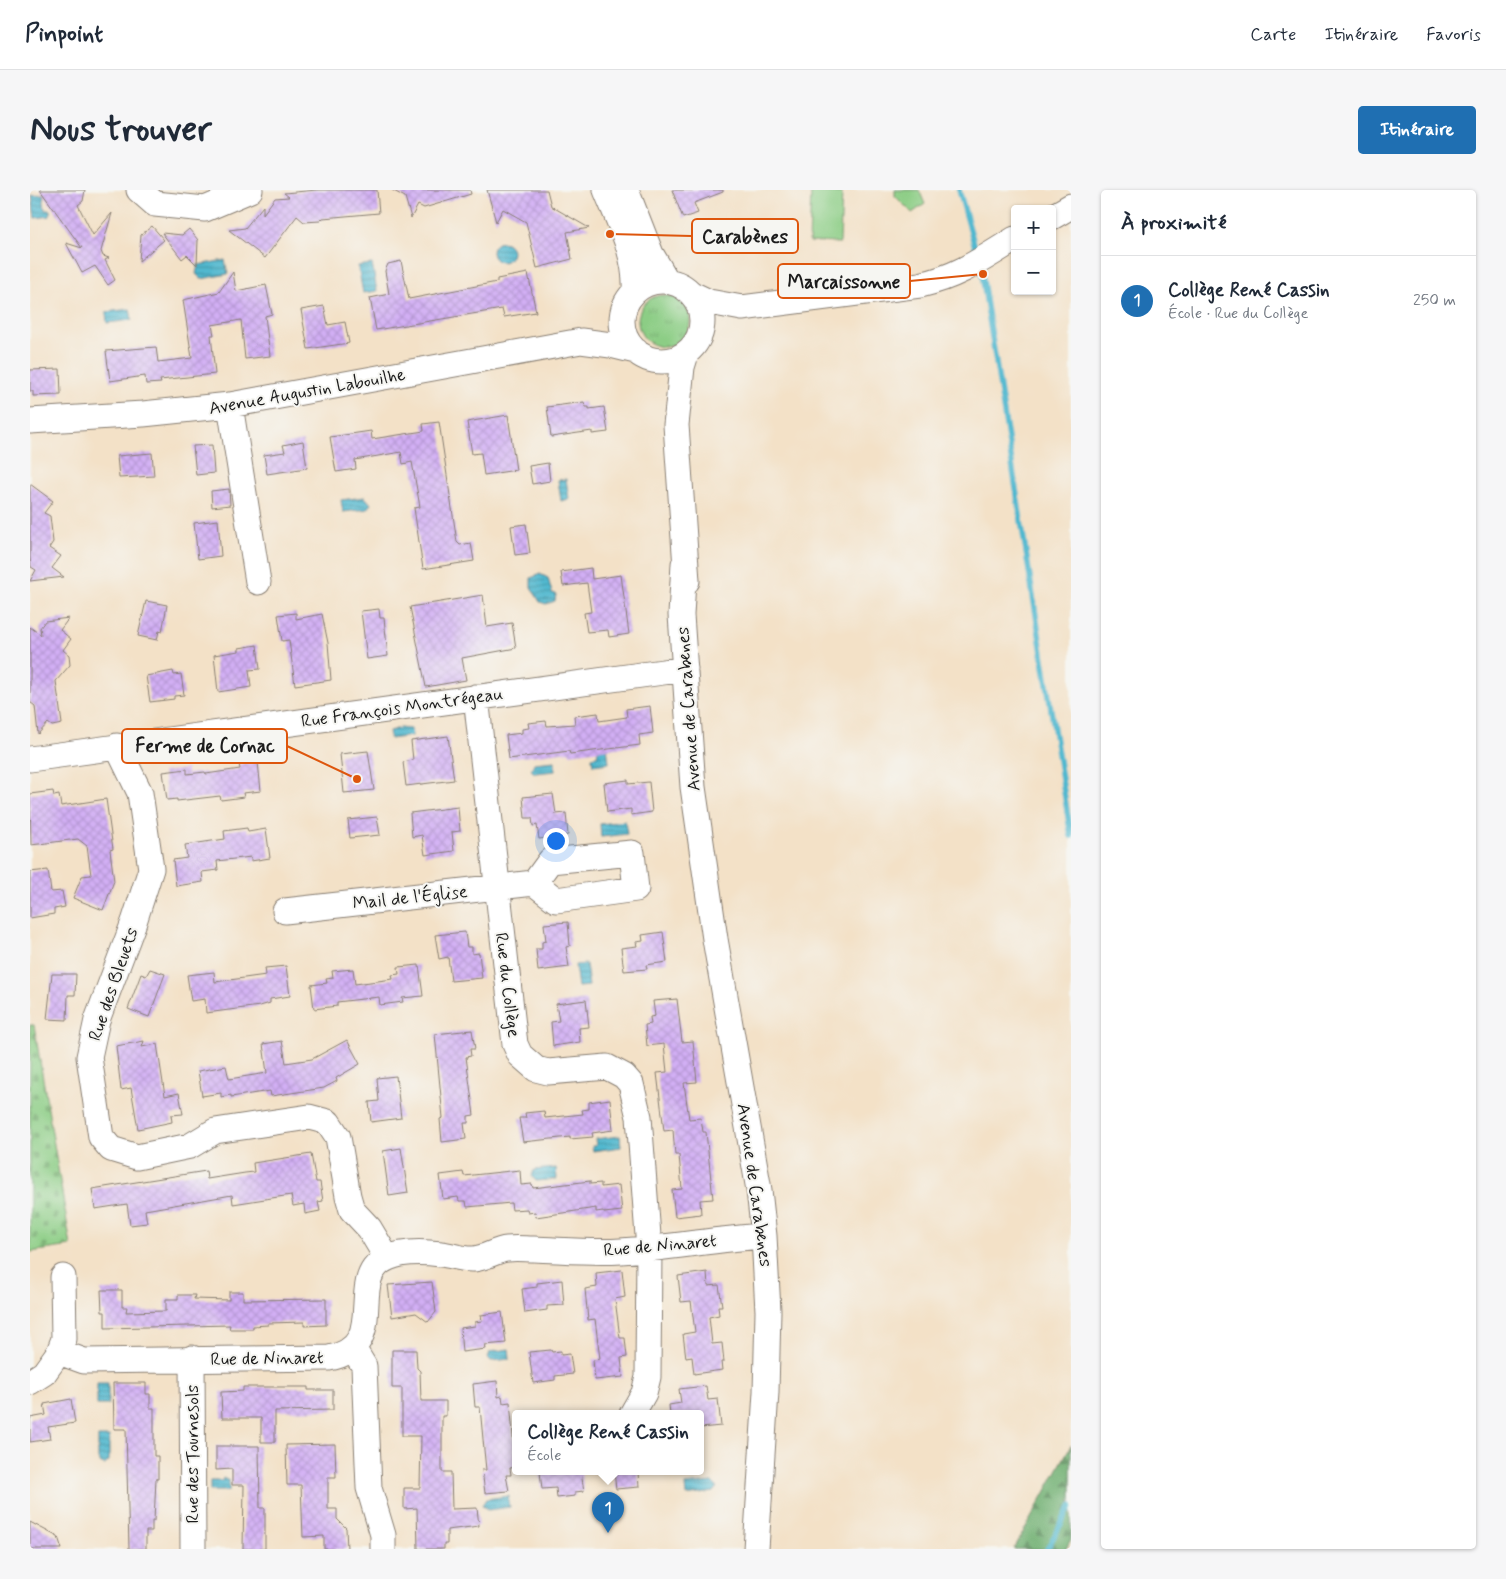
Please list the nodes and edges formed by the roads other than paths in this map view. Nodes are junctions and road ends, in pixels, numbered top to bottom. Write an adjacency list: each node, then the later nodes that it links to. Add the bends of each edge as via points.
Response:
1 (139, 190): 2 (street, via 155,204 205,210)
2 (250, 190)
3 (606, 190): 10 (street, via 632,259 636,280)
4 (626, 190): 8 (street, via 651,254)
5 (1071, 206): 6 (street)
6 (1056, 215)
7 (1011, 242): 11 (street, via 946,279)
8 (667, 281): 9 (street); 10 (street, via 650,283)
9 (692, 294): 11 (street, via 709,302); 13 (street, via 700,307 702,322)
10 (629, 301): 12 (street, Avenue Augustin Labouilhe); 14 (street, via 622,325 626,339)
11 (742, 308): 13 (street)
12 (582, 342): 14 (street, Avenue Augustin Labouilhe, via 611,345); 15 (street, Avenue Augustin Labouilhe)
13 (693, 345): 14 (street, via 666,361); 17 (street, Avenue de Carabenes, via 682,366)
14 (640, 354): 17 (street, Avenue de Carabenes, via 657,371)
15 (230, 405): 16 (street, Avenue Augustin Labouilhe); 19 (street)
16 (30, 421)
17 (676, 425): 18 (street, Avenue de Carabenes)
18 (684, 564): 20 (street, Avenue de Carabenes, via 681,615); 24 (street, Avenue de Carabenes, via 692,613 704,786)
19 (258, 582)
20 (686, 669): 21 (street, Rue François Montrégeau); 24 (street, Avenue de Carabenes, via 693,787)
21 (476, 697): 22 (street, Rue François Montrégeau); 26 (street, Rue du Collège)
22 (116, 746): 23 (street, Rue François Montrégeau); 30 (street, Rue des Bleuets, via 140,793 151,869 97,1020 89,1057 101,1137 111,1149 137,1157 190,1146 215,1131 309,1117 328,1122 338,1137 352,1210)
23 (30, 759)
24 (704, 853): 28 (street, Avenue de Carabenes)
25 (534, 883): 26 (street, Mail de l'Église)
26 (496, 888): 27 (street, Mail de l'Église); 29 (street, Rue du Collège, via 515,1044 520,1055 536,1069 548,1072 607,1067 631,1084 639,1117)
27 (285, 911)
28 (764, 1236): 29 (street, Rue de Ninaret); 39 (street, Avenue de Carabenes, via 768,1310 766,1392)
29 (649, 1249): 30 (street, Rue de Ninaret, via 507,1249 476,1259 442,1254); 36 (street, Rue du Collège, via 648,1377)
30 (387, 1258): 32 (street, via 376,1266 367,1287 365,1327)
31 (63, 1278): 33 (street, via 64,1340)
32 (353, 1348): 34 (street, Rue de Ninaret, via 329,1358); 38 (street, via 364,1366 369,1488 383,1535)
33 (59, 1352): 34 (street, Rue de Ninaret, via 84,1361); 35 (street, via 44,1373)
34 (192, 1358): 37 (street, Rue des Tournesols)
35 (30, 1382)
36 (634, 1410)
37 (193, 1549)
38 (382, 1549)
39 (756, 1549)

